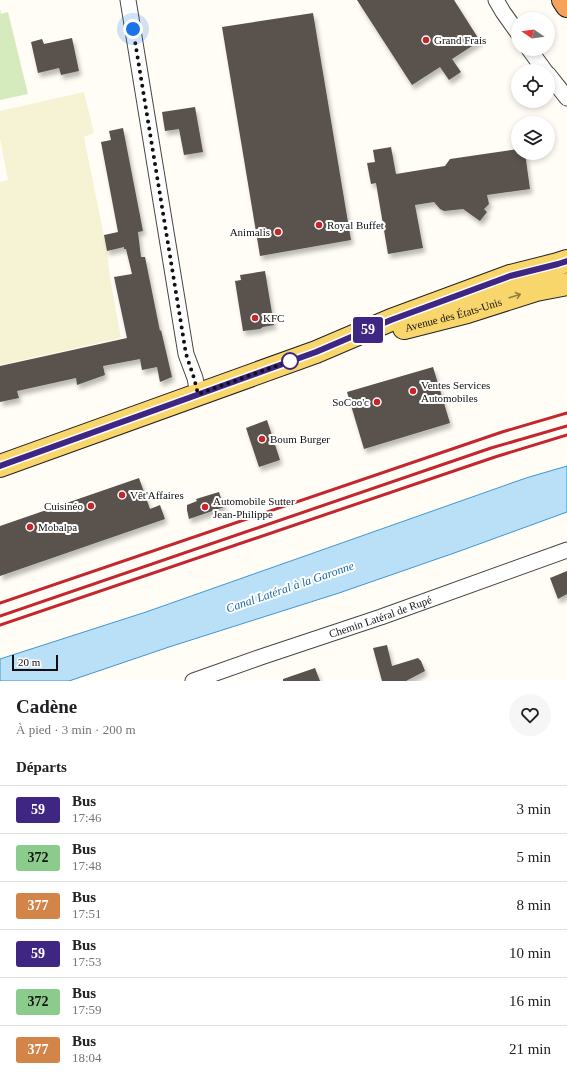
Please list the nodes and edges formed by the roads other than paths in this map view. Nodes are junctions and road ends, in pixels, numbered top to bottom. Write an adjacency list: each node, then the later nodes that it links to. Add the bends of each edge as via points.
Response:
1 (128, 0): 11 (street, via 186,354)
2 (496, 0): 5 (street)
3 (563, 0): 4 (highway)
4 (567, 6)
5 (511, 23)
6 (555, 83): 7 (street)
7 (567, 98)
8 (567, 261): 10 (main road, Avenue des États-Unis, via 510,276 391,320)
9 (567, 284): 10 (main road, Avenue des États-Unis, one-way to 9, via 467,312 536,290)
10 (316, 352): 11 (main road, Avenue des États-Unis)
11 (198, 394): 12 (main road, Avenue des États-Unis)
12 (0, 466)
13 (567, 550): 14 (street, Chemin Latéral de Rupé, via 382,617)
14 (193, 681)

